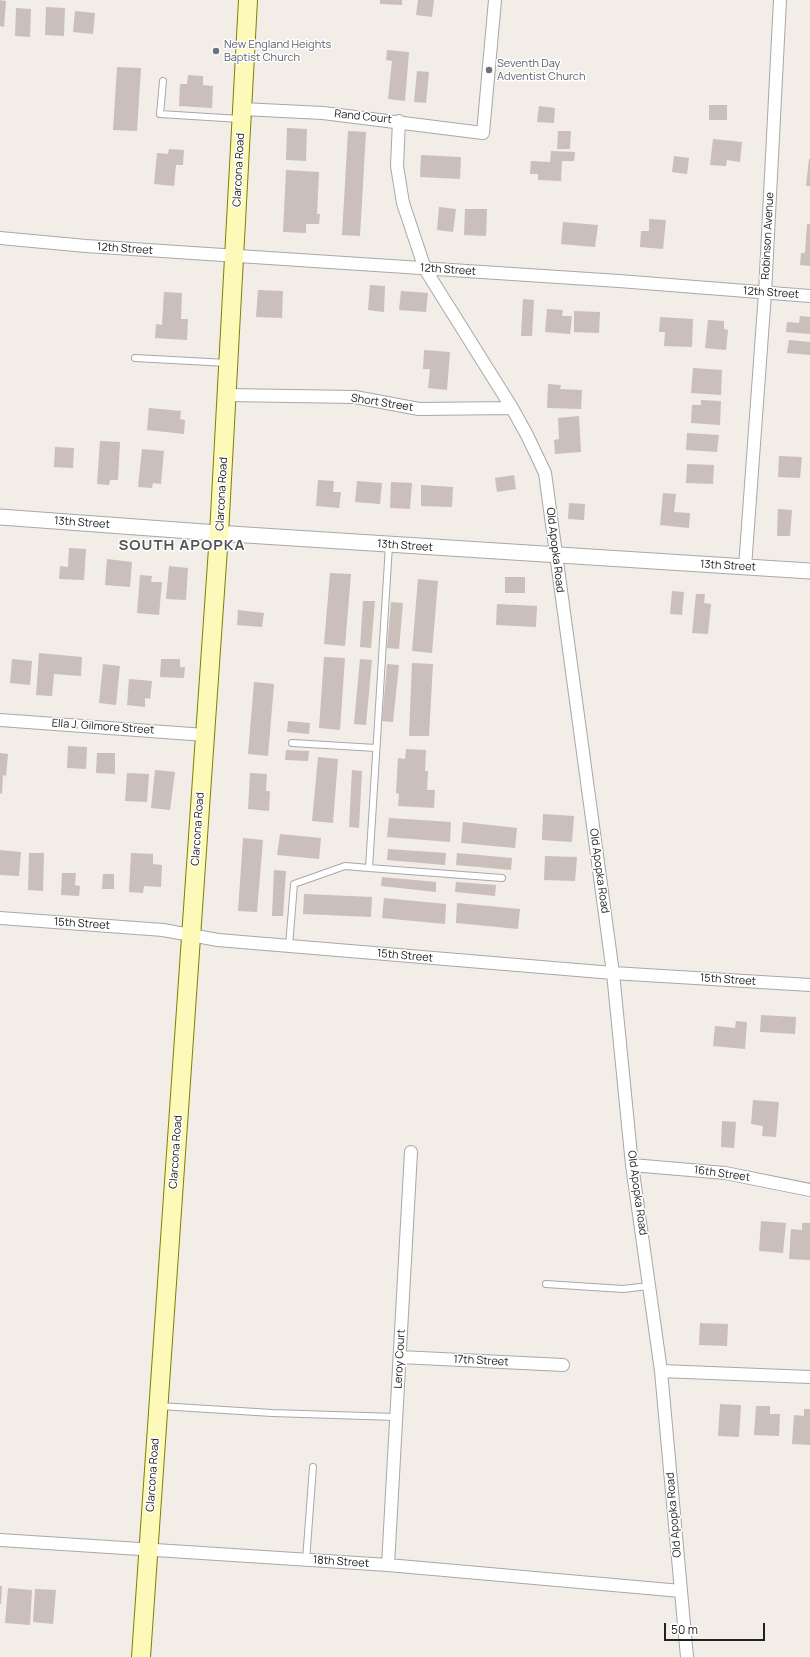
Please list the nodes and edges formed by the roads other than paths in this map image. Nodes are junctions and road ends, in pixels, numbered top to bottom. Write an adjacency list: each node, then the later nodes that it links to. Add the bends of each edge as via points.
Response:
1 (248, 0): 5 (main road, Clarcona Road)
2 (495, 0): 6 (street, Rand Court, via 483,133)
3 (780, 0): 10 (street, Robinson Avenue)
4 (163, 81): 5 (lane, via 160,114)
5 (242, 114): 6 (street, Rand Court, via 323,113); 8 (main road, Clarcona Road)
6 (399, 121): 9 (street, Old Apopka Road, via 397,166 403,203)
7 (0, 238): 8 (street, 12th Street)
8 (234, 256): 9 (street, 12th Street); 13 (main road, Clarcona Road)
9 (425, 269): 10 (street, 12th Street); 15 (street, Old Apopka Road)
10 (765, 292): 11 (street, 12th Street); 20 (street, Robinson Avenue)
11 (810, 296)
12 (135, 358): 13 (lane)
13 (229, 363): 14 (main road, Clarcona Road)
14 (227, 396): 15 (street, Short Street, via 355,397 419,409); 17 (main road, Clarcona Road)
15 (512, 408): 19 (street, Old Apopka Road, via 545,473)
16 (0, 517): 17 (street, 13th Street)
17 (219, 534): 18 (street, 13th Street); 23 (main road, Clarcona Road)
18 (389, 545): 19 (street, 13th Street); 25 (lane)
19 (556, 556): 20 (street, 13th Street); 31 (street, Old Apopka Road)
20 (745, 567): 21 (street, 13th Street)
21 (810, 571)
22 (0, 720): 23 (street, Ella J. Gilmore Street)
23 (205, 734): 29 (main road, Clarcona Road)
24 (292, 743): 25 (lane)
25 (376, 748): 26 (lane)
26 (369, 868): 27 (lane); 30 (lane, via 345,866 294,884)
27 (502, 878)
28 (0, 918): 29 (street, 15th Street, via 163,930)
29 (190, 935): 30 (street, 15th Street); 42 (main road, Clarcona Road)
30 (289, 946): 31 (street, 15th Street)
31 (612, 972): 32 (street, 15th Street); 34 (street, Old Apopka Road)
32 (810, 985)
33 (411, 1152): 38 (street, Leroy Court)
34 (632, 1166): 35 (street, 16th Street, via 725,1173); 37 (street, Old Apopka Road)
35 (810, 1190)
36 (546, 1284): 37 (lane, via 623,1289)
37 (649, 1286): 40 (street, Old Apopka Road)
38 (400, 1357): 39 (street, 17th Street); 43 (street, Leroy Court)
39 (563, 1366)
40 (661, 1371): 41 (street); 49 (street, Old Apopka Road)
41 (810, 1377)
42 (158, 1406): 43 (lane); 46 (main road, Clarcona Road)
43 (396, 1417): 48 (street, Leroy Court)
44 (313, 1467): 47 (lane)
45 (0, 1540): 46 (street, 18th Street)
46 (148, 1549): 47 (street, 18th Street); 50 (main road, Clarcona Road)
47 (306, 1560): 48 (street, 18th Street)
48 (388, 1565): 49 (street, 18th Street)
49 (681, 1591): 51 (street, Old Apopka Road)
50 (141, 1657)
51 (687, 1657)

